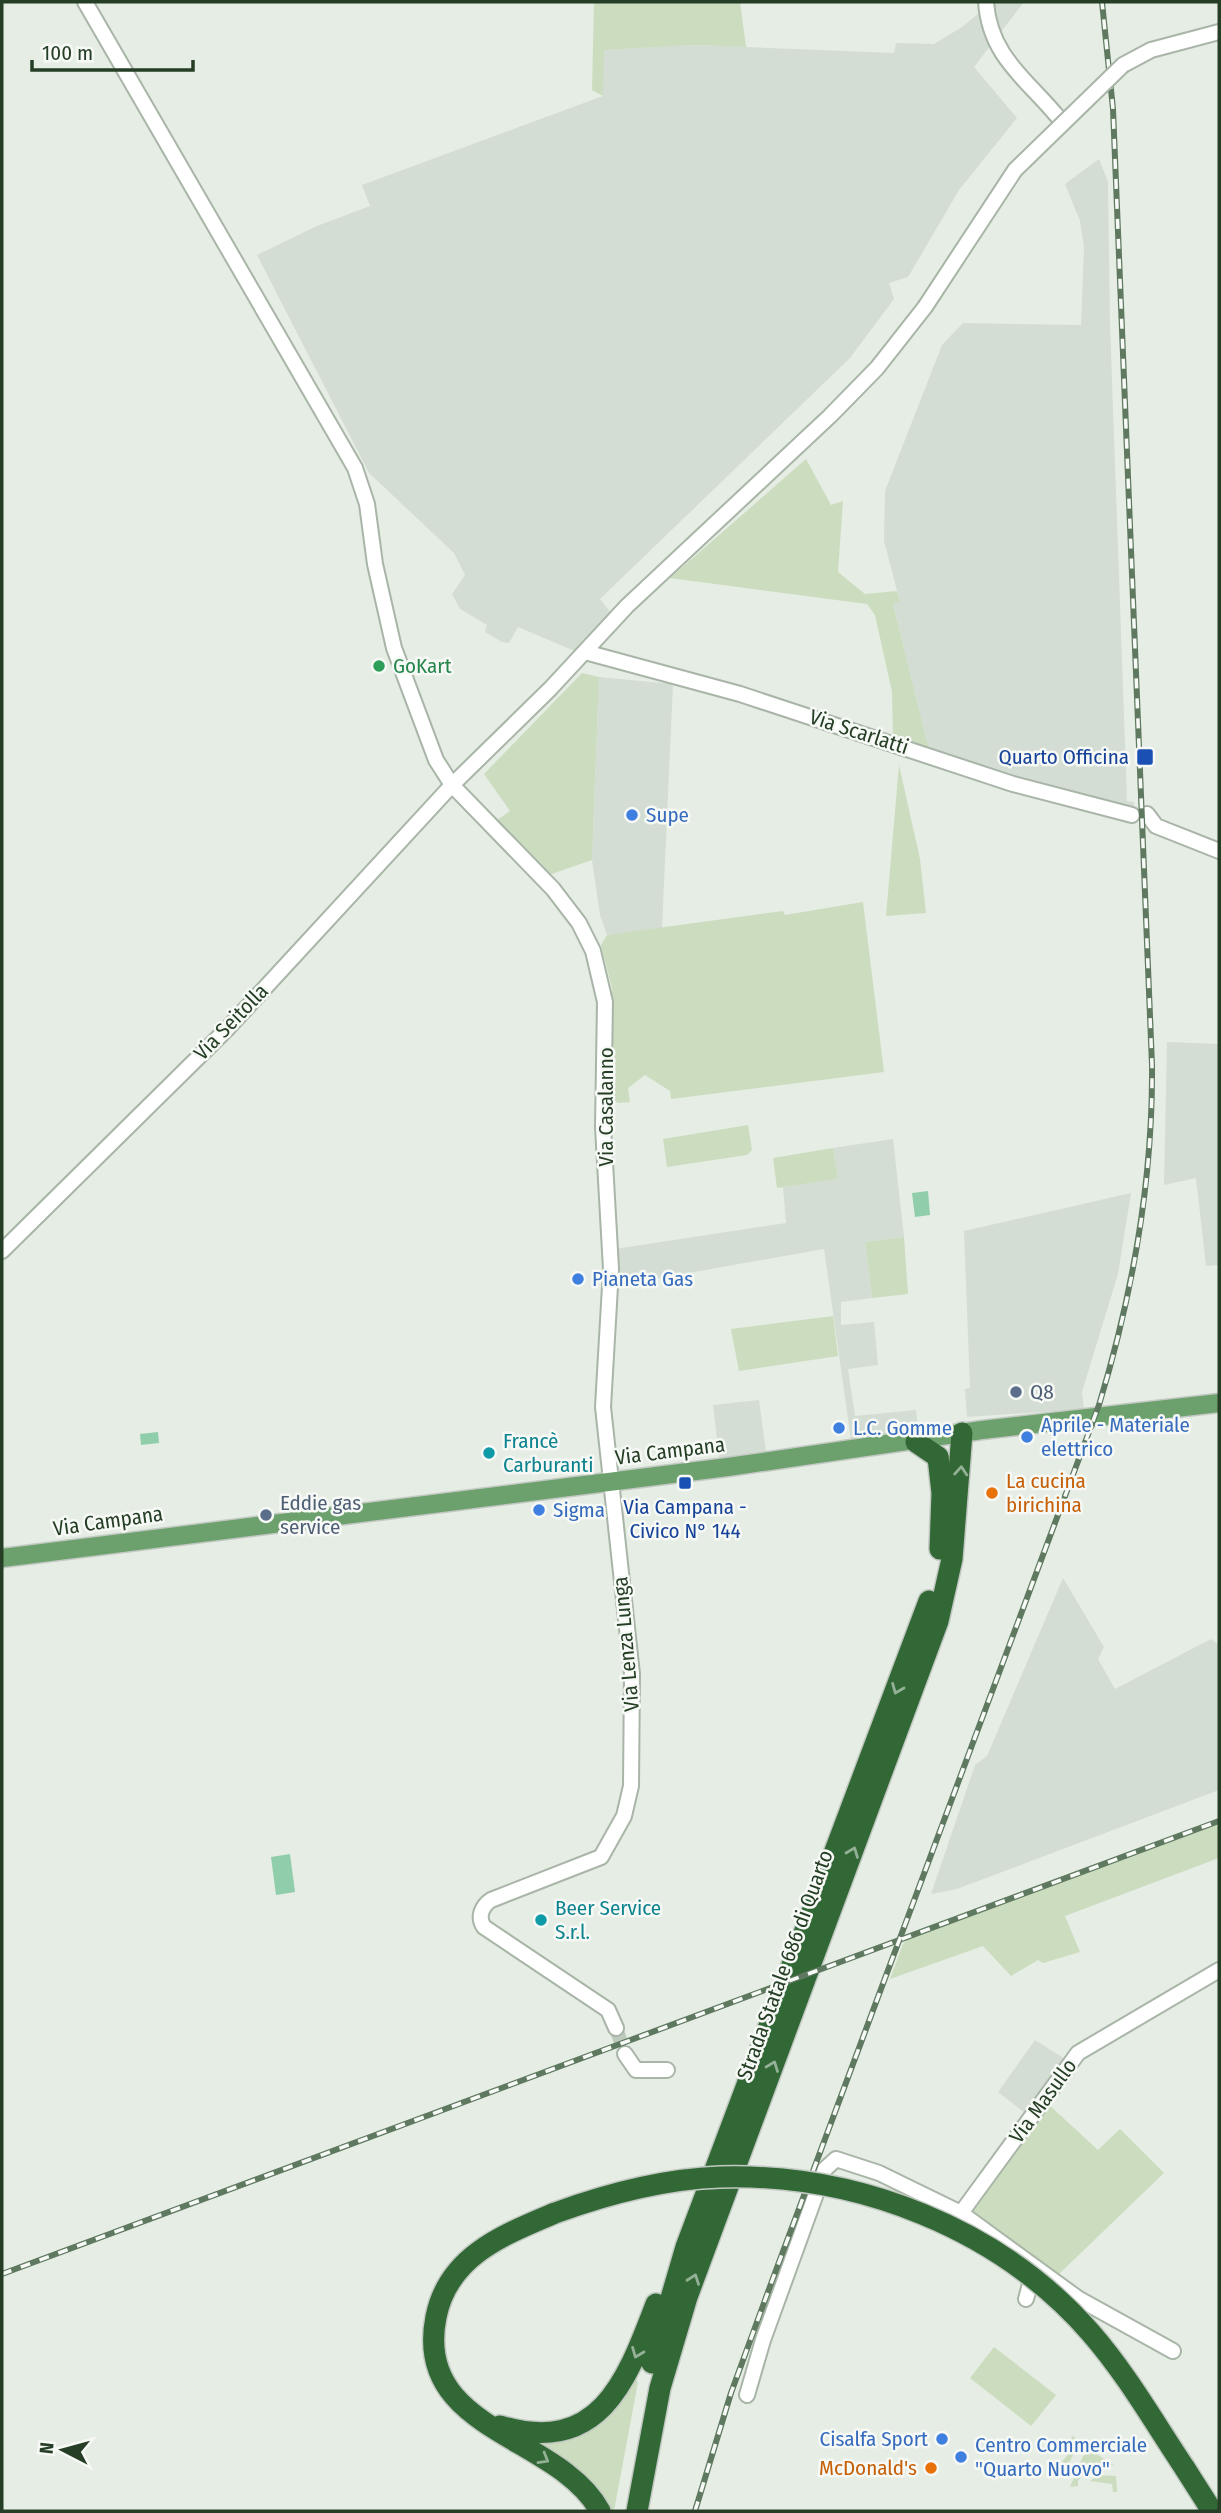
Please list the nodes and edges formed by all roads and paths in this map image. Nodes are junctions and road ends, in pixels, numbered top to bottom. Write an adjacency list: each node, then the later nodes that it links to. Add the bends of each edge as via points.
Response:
1 (85, 2): 6 (street, Via Casalanno, via 355,468 367,504 394,648 425,736)
2 (986, 2): 4 (street, via 991,34 999,48)
3 (1219, 32): 4 (street, Via Seitolla, bridge, via 1151,50 1123,65)
4 (1062, 122): 5 (street, Via Seitolla, bridge, via 1015,170 925,307 877,368 675,559)
5 (585, 652): 6 (street, Via Seitolla); 7 (street, Via Scarlatti, via 740,694 1013,784 1139,814 1156,826)
6 (452, 785): 8 (street, Via Seitolla, via 228,1028); 13 (street, Via Casalanno, via 553,888 579,923 602,984 607,1026 603,1127 611,1269 603,1407)
7 (1219, 851)
8 (2, 1251)
9 (1219, 1403): 10 (main road, Via Campana)
10 (955, 1435): 11 (main road, Via Campana); 12 (highway); 28 (highway, Strada Statale 686 di Quarto, one-way to 10, via 660,2388 687,2297 938,1621 952,1559)
11 (916, 1442): 12 (highway); 13 (main road, Via Campana)
12 (938, 1457): 20 (highway, Strada Statale 686 di Quarto, one-way to 20, via 940,1544 925,1616)
13 (610, 1482): 14 (main road, Via Campana); 16 (street, Via Lenza Lunga, via 632,1674 634,1765 624,1816 601,1857 491,1900 480,1917 484,1927 608,2010)
14 (2, 1558)
15 (1219, 1970): 19 (street, Via Masullo, via 1078,2053)
16 (616, 2028)
17 (625, 2054): 18 (street, via 636,2070)
18 (667, 2070)
19 (961, 2213): 21 (street); 24 (street, via 878,2173 839,2159 829,2163)
20 (686, 2247): 25 (highway, one-way to 25, via 668,2273 628,2375 597,2413 569,2428 544,2432 517,2431); 27 (highway, Strada Statale 686 di Quarto, via 648,2381)
21 (1035, 2265): 22 (street); 23 (street, via 1079,2299)
22 (1026, 2299)
23 (1173, 2351)
24 (747, 2395)
25 (486, 2422): 26 (highway, one-way to 26, via 574,2478); 29 (highway, bridge, via 464,2408 443,2378 434,2334 449,2281 485,2245 555,2213 646,2187 717,2177 830,2186 930,2216 1013,2262 1054,2296 1119,2369)
26 (600, 2511)
27 (623, 2511)
28 (637, 2511)
29 (1212, 2511)

